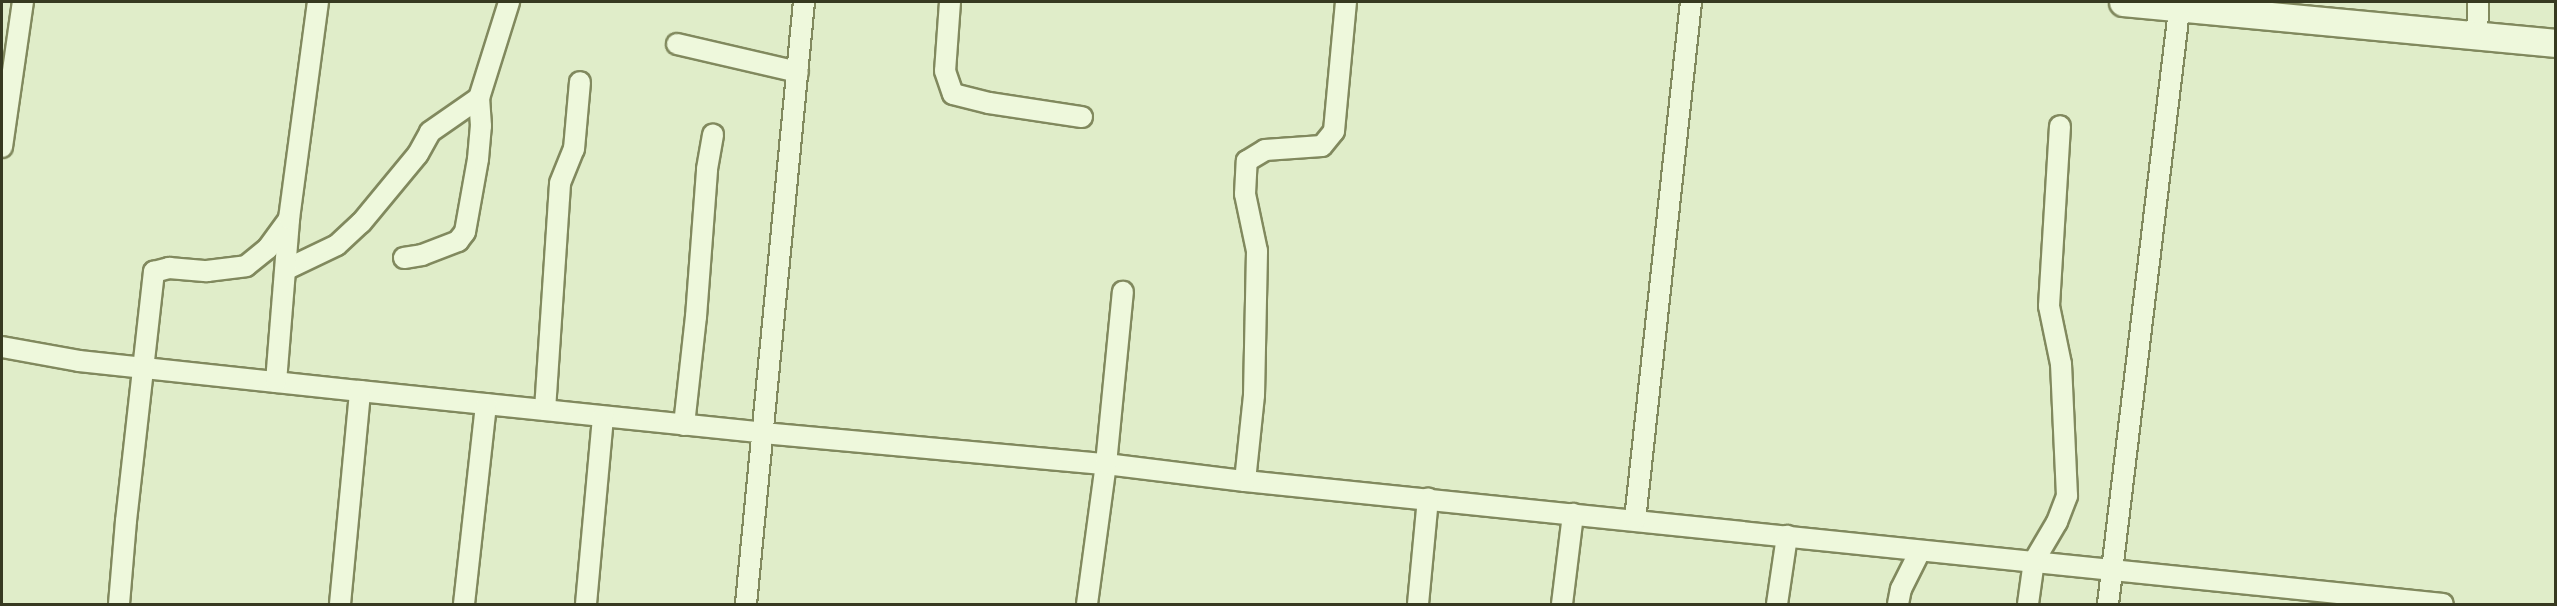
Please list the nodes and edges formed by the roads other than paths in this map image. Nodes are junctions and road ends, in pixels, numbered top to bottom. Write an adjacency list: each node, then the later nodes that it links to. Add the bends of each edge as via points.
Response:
1 (23, 2): 20 (street)
2 (318, 2): 21 (street)
3 (509, 2): 16 (street)
4 (804, 2): 14 (street)
5 (950, 2): 17 (street, via 945,71 953,94)
6 (1346, 2): 35 (street, via 1334,131 1322,146 1265,150 1247,161 1245,194 1257,251 1254,395)
7 (1691, 2): 38 (street)
8 (2123, 2): 10 (street)
9 (2478, 2): 11 (street)
10 (2180, 5): 11 (street); 42 (street)
11 (2477, 36): 12 (street)
12 (2556, 43)
13 (677, 44): 14 (street)
14 (798, 72): 33 (street)
15 (580, 82): 30 (street, via 574,149 560,183)
16 (479, 98): 22 (street, via 478,159 465,232 458,241); 23 (street, via 430,132 418,154 361,223 337,245)
17 (1082, 117)
18 (2060, 126): 41 (street, via 2049,306 2061,364 2067,496)
19 (713, 135): 32 (street)
20 (2, 147)
21 (289, 219): 23 (street); 26 (street, via 268,248 246,266 207,271 169,268 154,272)
22 (404, 258)
23 (287, 269): 27 (street)
24 (1123, 292): 34 (street)
25 (2, 347): 26 (street)
26 (144, 368): 27 (street); 43 (street)
27 (276, 382): 28 (street)
28 (360, 391): 29 (street); 44 (street)
29 (486, 404): 30 (street); 45 (street)
30 (545, 410): 31 (street)
31 (603, 417): 32 (street); 46 (street)
32 (684, 425): 33 (street)
33 (763, 433): 34 (street); 47 (street)
34 (1106, 464): 35 (street); 48 (street)
35 (1245, 481): 36 (street)
36 (1428, 498): 37 (street); 49 (street)
37 (1573, 514): 38 (street); 50 (street)
38 (1635, 520): 39 (street)
39 (1787, 536): 40 (street); 51 (street)
40 (1920, 550): 41 (street); 52 (street)
41 (2034, 561): 42 (street); 53 (street)
42 (2111, 569): 54 (street); 55 (street)
43 (119, 604)
44 (340, 604)
45 (464, 604)
46 (586, 604)
47 (746, 604)
48 (1087, 604)
49 (1418, 604)
50 (1562, 604)
51 (1778, 604)
52 (1898, 604)
53 (2028, 604)
54 (2108, 604)
55 (2443, 604)

